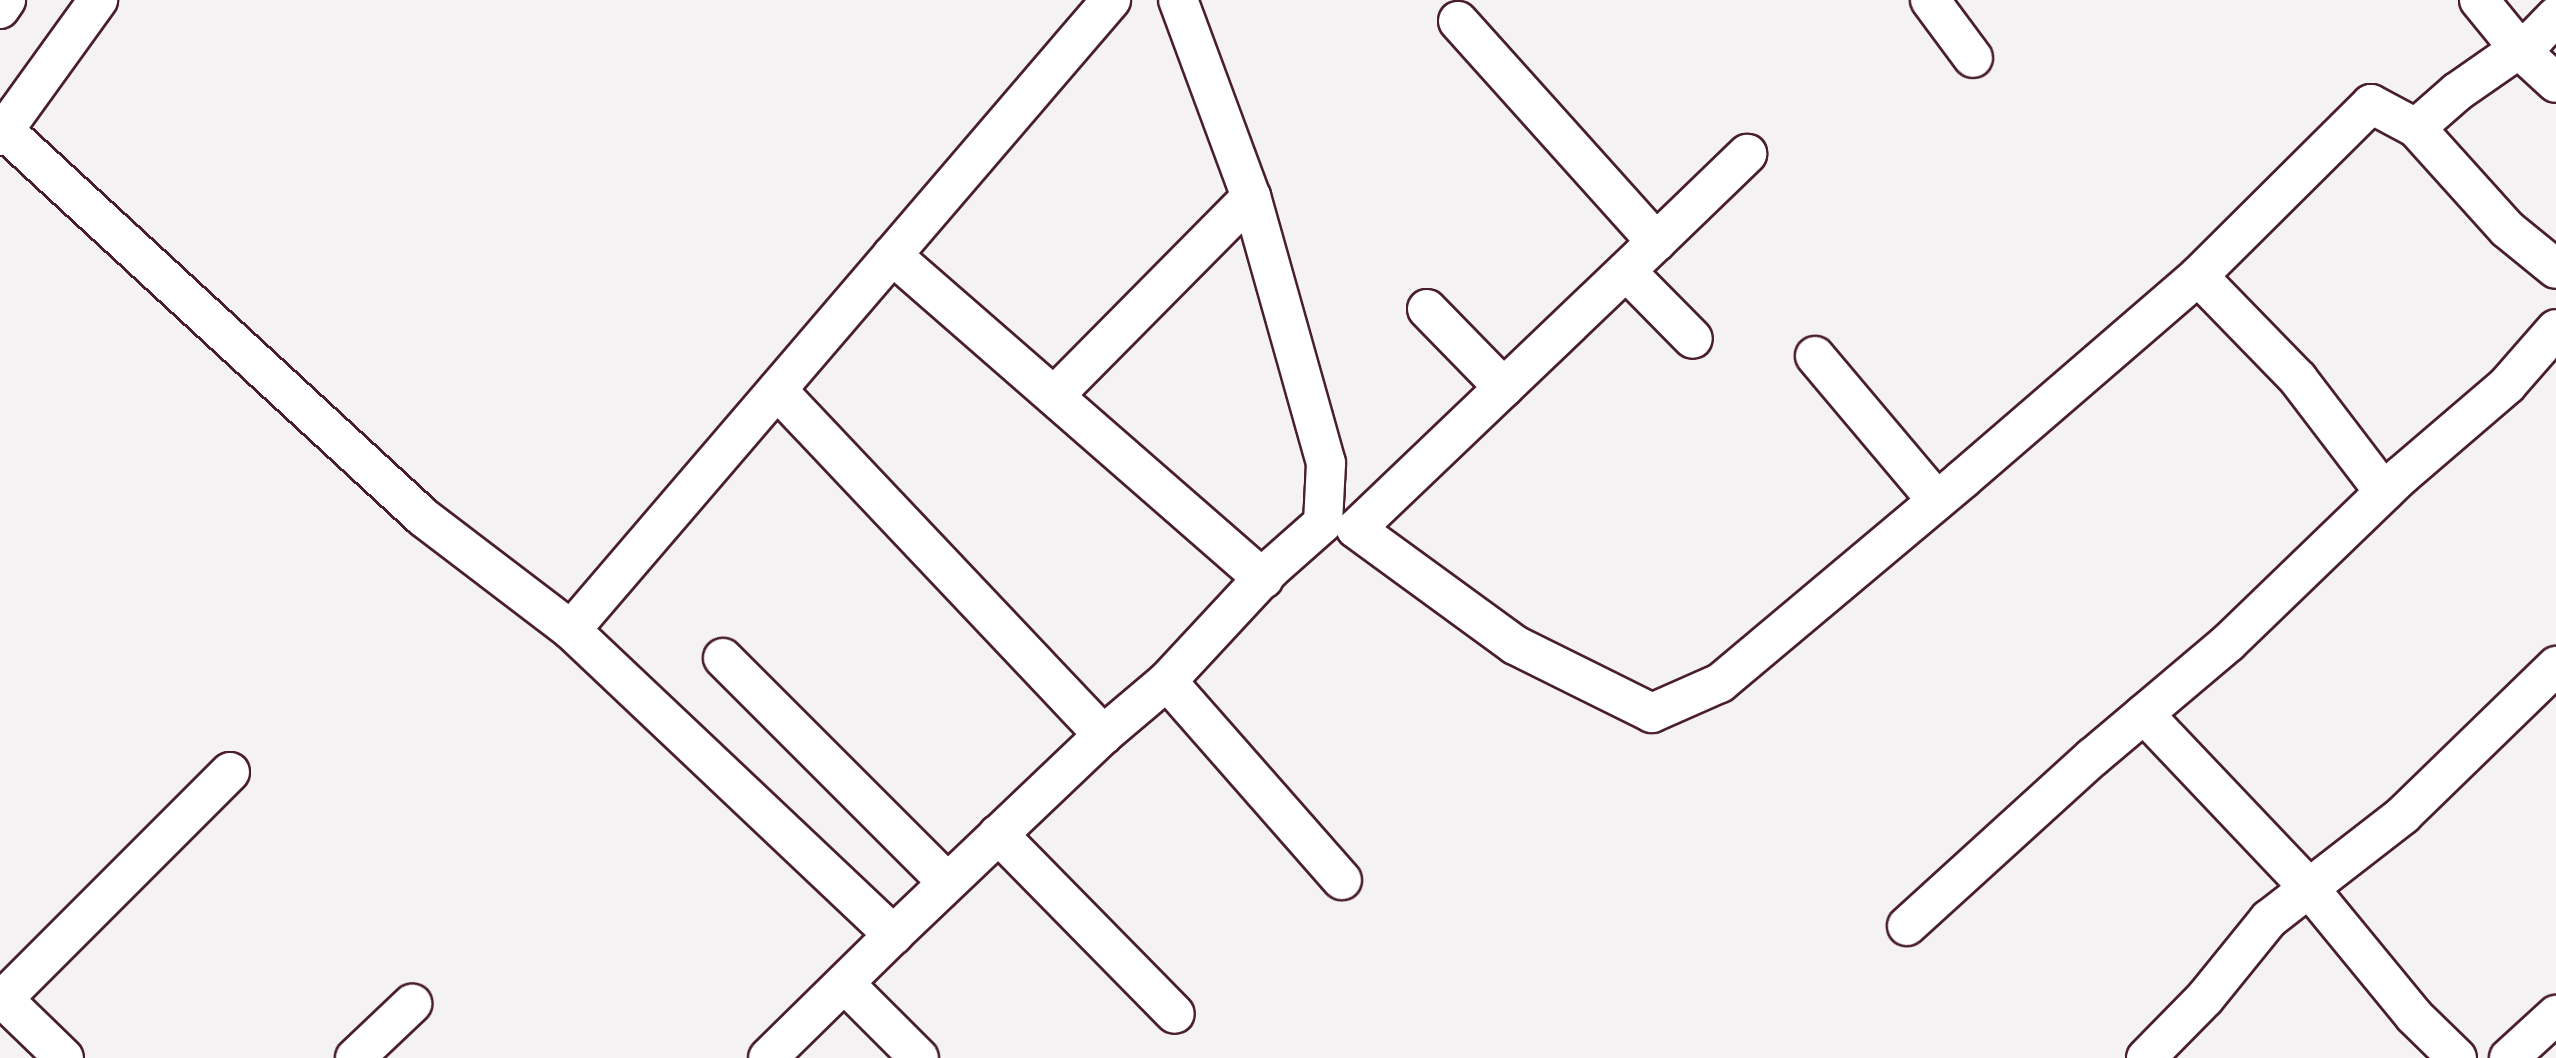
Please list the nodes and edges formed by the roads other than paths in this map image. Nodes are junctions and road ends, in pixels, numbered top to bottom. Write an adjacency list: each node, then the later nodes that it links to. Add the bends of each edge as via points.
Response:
1 (6, 0): 7 (street)
2 (98, 0): 14 (street)
3 (1111, 0): 18 (street)
4 (1178, 0): 16 (street)
5 (1930, 0): 11 (street)
6 (2479, 0): 10 (street)
7 (0, 9)
8 (2556, 16): 10 (street)
9 (1458, 21): 17 (street)
10 (2519, 50): 12 (street); 13 (street, via 2457,92)
11 (1973, 58)
12 (2556, 82)
13 (2416, 128): 19 (street, via 2507,229); 21 (street, via 2371,104)
14 (2, 133): 33 (street, via 424,518)
15 (1747, 154): 17 (street)
16 (1251, 197): 28 (street); 31 (street, via 1326,463)
17 (1657, 242): 20 (street)
18 (892, 255): 27 (street); 28 (street)
19 (2556, 269)
20 (1626, 271): 24 (street); 26 (street)
21 (2198, 276): 29 (street, via 2298,379); 30 (street)
22 (1427, 309): 26 (street)
23 (2556, 329): 29 (street, via 2507,385)
24 (1693, 339)
25 (1815, 356): 30 (street)
26 (1504, 388): 31 (street)
27 (777, 390): 33 (street); 38 (street)
28 (1055, 395): 32 (street)
29 (2384, 492): 37 (street, via 2228,643)
30 (1937, 501): 31 (street, via 1720,683 1652,713 1515,645)
31 (1339, 526): 32 (street)
32 (1263, 579): 36 (street)
33 (571, 630): 45 (street)
34 (723, 658): 42 (street)
35 (2556, 666): 43 (street, via 2403,815)
36 (1167, 681): 38 (street); 41 (street)
37 (2144, 714): 43 (street); 44 (street)
38 (1103, 735): 40 (street)
39 (230, 772): 47 (street)
40 (998, 834): 42 (street); 49 (street)
41 (1342, 880)
42 (947, 882): 45 (street)
43 (2309, 888): 55 (street, via 2269,919 2205,998); 56 (street, via 2414,1016)
44 (1907, 926)
45 (893, 935): 46 (street)
46 (846, 985): 53 (street); 54 (street)
47 (2, 998): 51 (street)
48 (412, 1004): 52 (street)
49 (1175, 1014)
50 (2556, 1015): 57 (street)
51 (64, 1058)
52 (355, 1058)
53 (768, 1058)
54 (919, 1058)
55 (2146, 1058)
56 (2457, 1058)
57 (2509, 1058)

